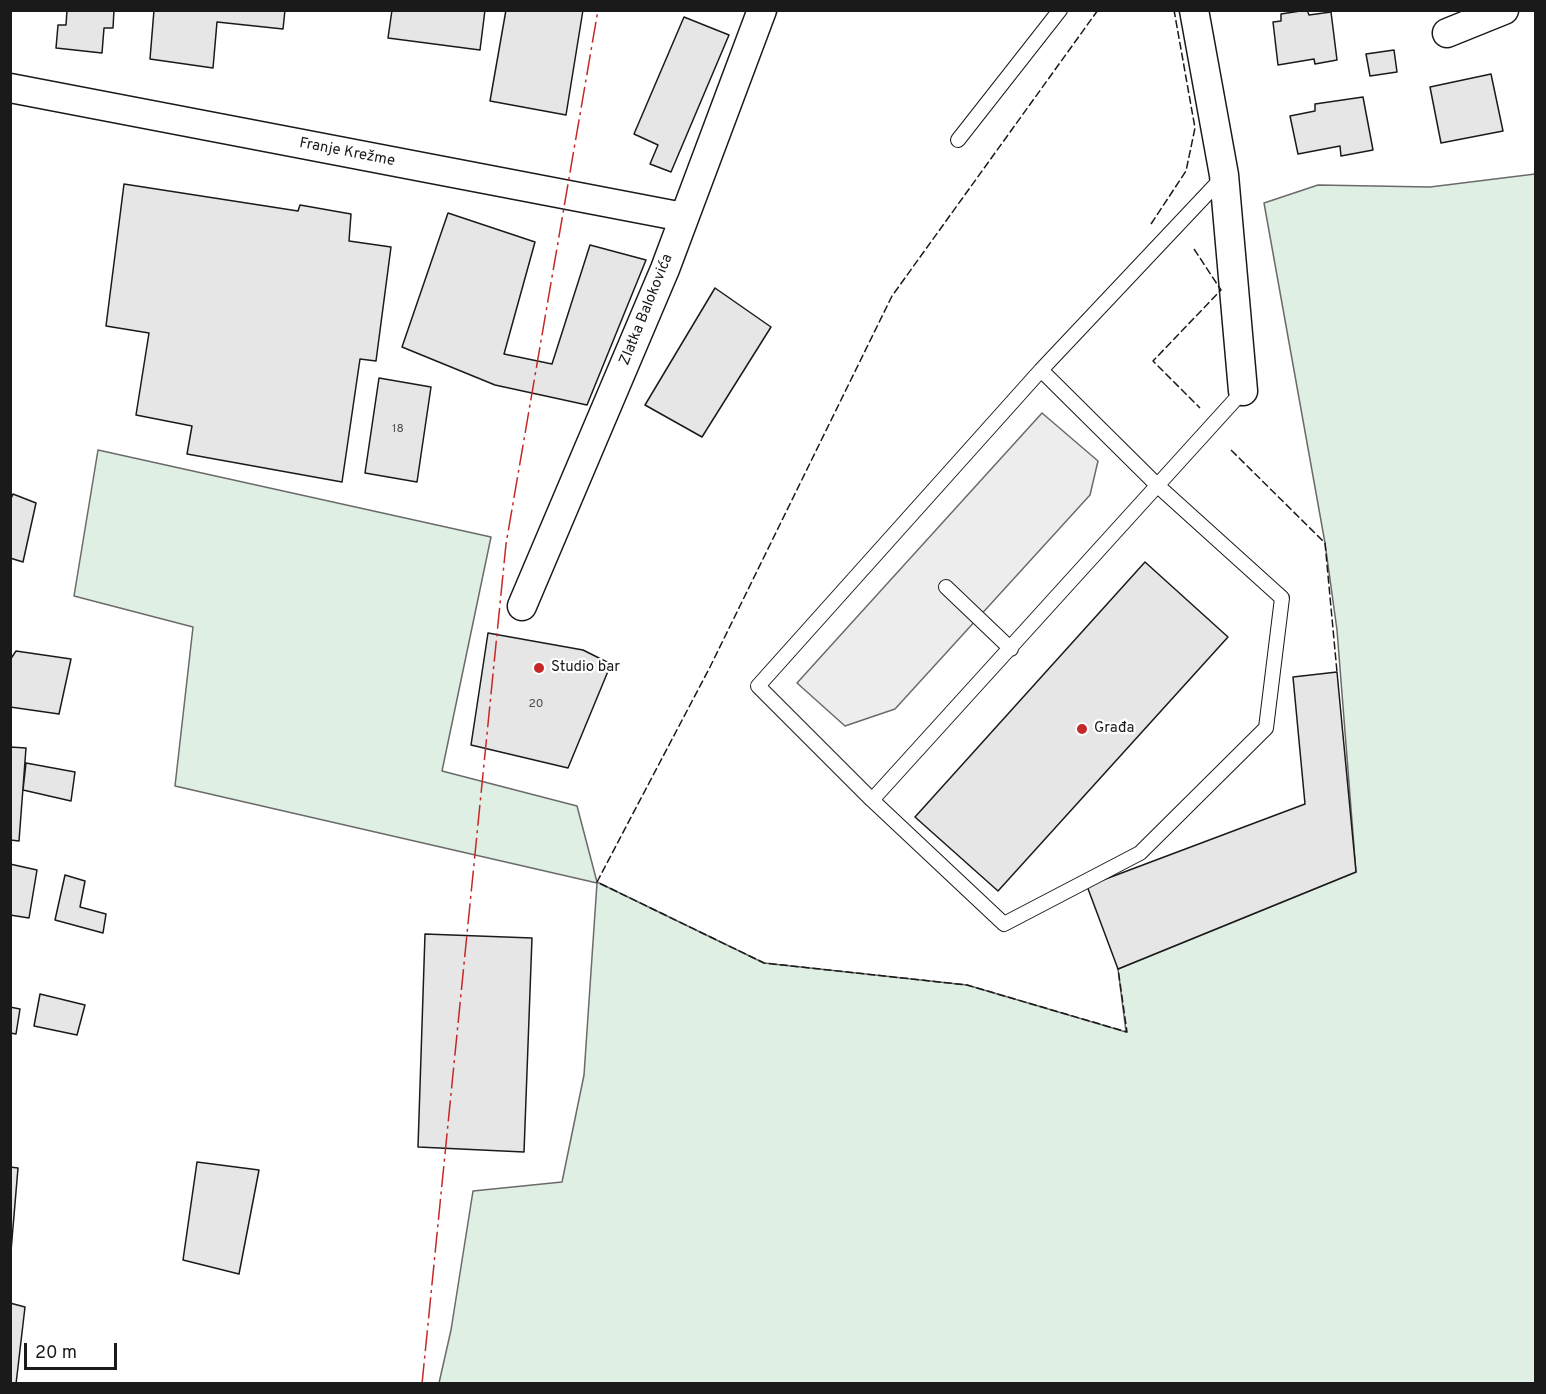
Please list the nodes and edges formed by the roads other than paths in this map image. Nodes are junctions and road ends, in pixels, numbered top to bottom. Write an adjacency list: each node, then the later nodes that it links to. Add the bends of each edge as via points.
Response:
1 (762, 10): 9 (street, Zlatka Balokovića)
2 (1060, 10): 7 (lane)
3 (1194, 10): 8 (street)
4 (1504, 10): 5 (street)
5 (1447, 33)
6 (10, 88): 9 (street, Franje Krežme)
7 (958, 140)
8 (1224, 176): 10 (lane); 11 (street)
9 (683, 217): 14 (street, Zlatka Balokovića)
10 (1041, 370): 12 (lane); 16 (lane, via 758,686)
11 (1243, 392): 12 (lane)
12 (1158, 486): 15 (lane); 16 (lane, via 1282,598 1266,728 1140,853 1004,924)
13 (946, 587): 15 (lane)
14 (522, 606)
15 (1011, 649): 16 (lane)
16 (873, 800)

